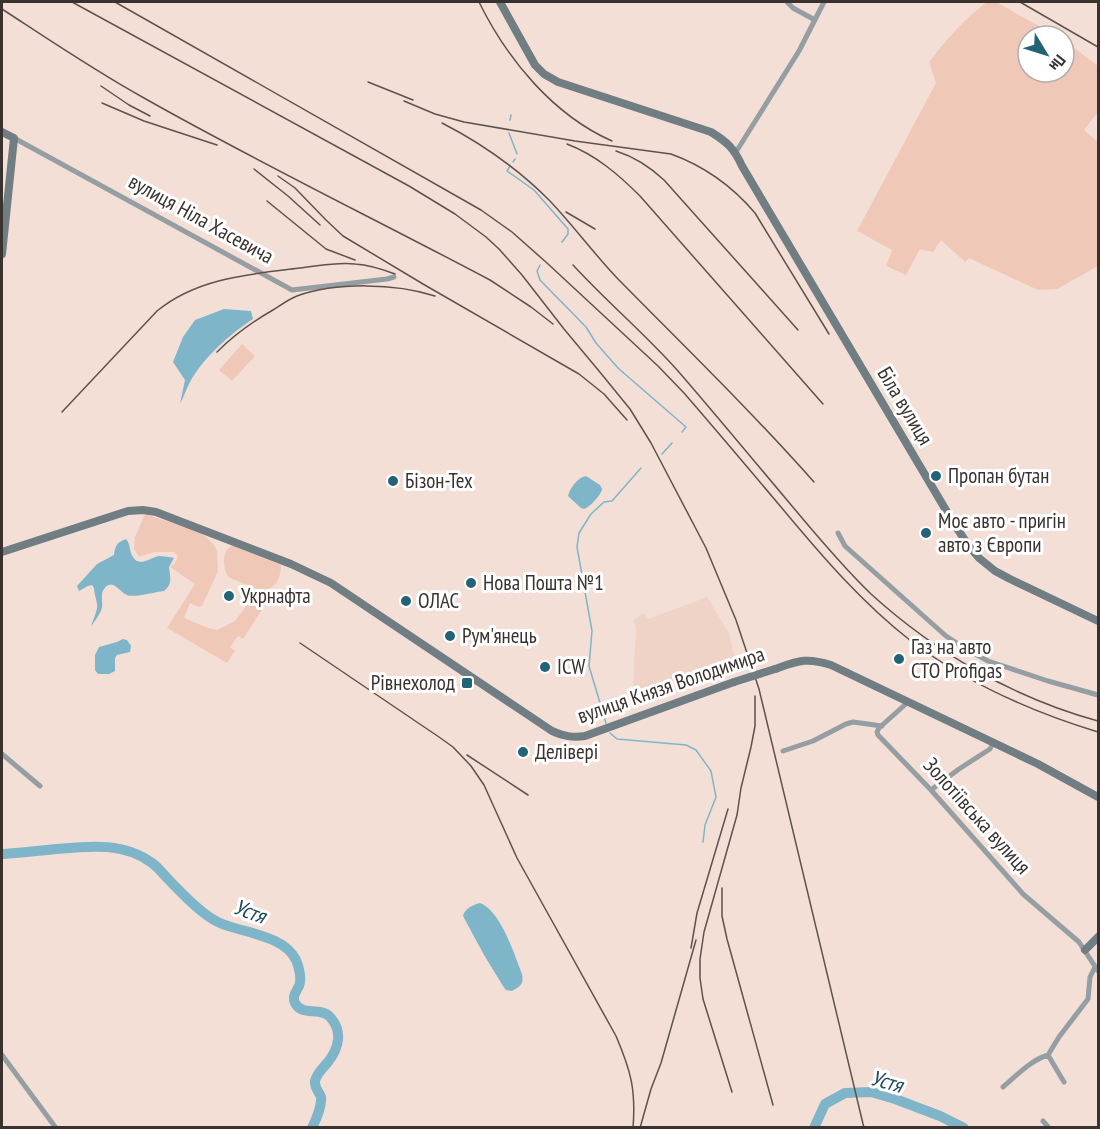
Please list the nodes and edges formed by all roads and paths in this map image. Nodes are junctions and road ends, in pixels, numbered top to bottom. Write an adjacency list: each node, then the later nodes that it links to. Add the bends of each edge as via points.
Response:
1 (500, 2): 7 (main road, Біла вулиця, via 544,74 711,132)
2 (787, 2): 4 (street)
3 (824, 2): 4 (street)
4 (815, 20): 7 (street)
5 (2, 132): 6 (main road, вулиця Ніла Хасевича)
6 (14, 138): 8 (main road); 9 (street, вулиця Ніла Хасевича, via 292,290)
7 (736, 152): 12 (main road, Біла вулиця, via 968,545 995,571)
8 (2, 254)
9 (394, 277)
10 (838, 533): 13 (street, via 845,546 946,636 966,649 988,661)
11 (2, 552): 14 (main road, вулиця Князя Володимира, bridge, via 128,511 156,512 330,583 565,736 585,736 806,659 831,665)
12 (1098, 621)
13 (1098, 695)
14 (908, 702): 15 (street); 16 (main road, вулиця Князя Володимира)
15 (882, 726): 17 (street, via 853,722); 20 (street, Золотіївська вулиця, via 878,735)
16 (993, 743): 20 (street); 21 (main road, вулиця Князя Володимира)
17 (783, 751)
18 (2, 754): 19 (street)
19 (40, 786)
20 (931, 790): 23 (street, Золотіївська вулиця, via 1023,894)
21 (1098, 797)
22 (1098, 937): 23 (main road)
23 (1085, 950): 24 (street, Золотіївська вулиця)
24 (1097, 969): 26 (street, via 1090,977 1088,999)
25 (2, 1055): 30 (street)
26 (1048, 1055): 27 (street); 28 (street)
27 (1064, 1082)
28 (1004, 1087)
29 (1043, 1121): 31 (street)
30 (57, 1128)
31 (1049, 1128)

